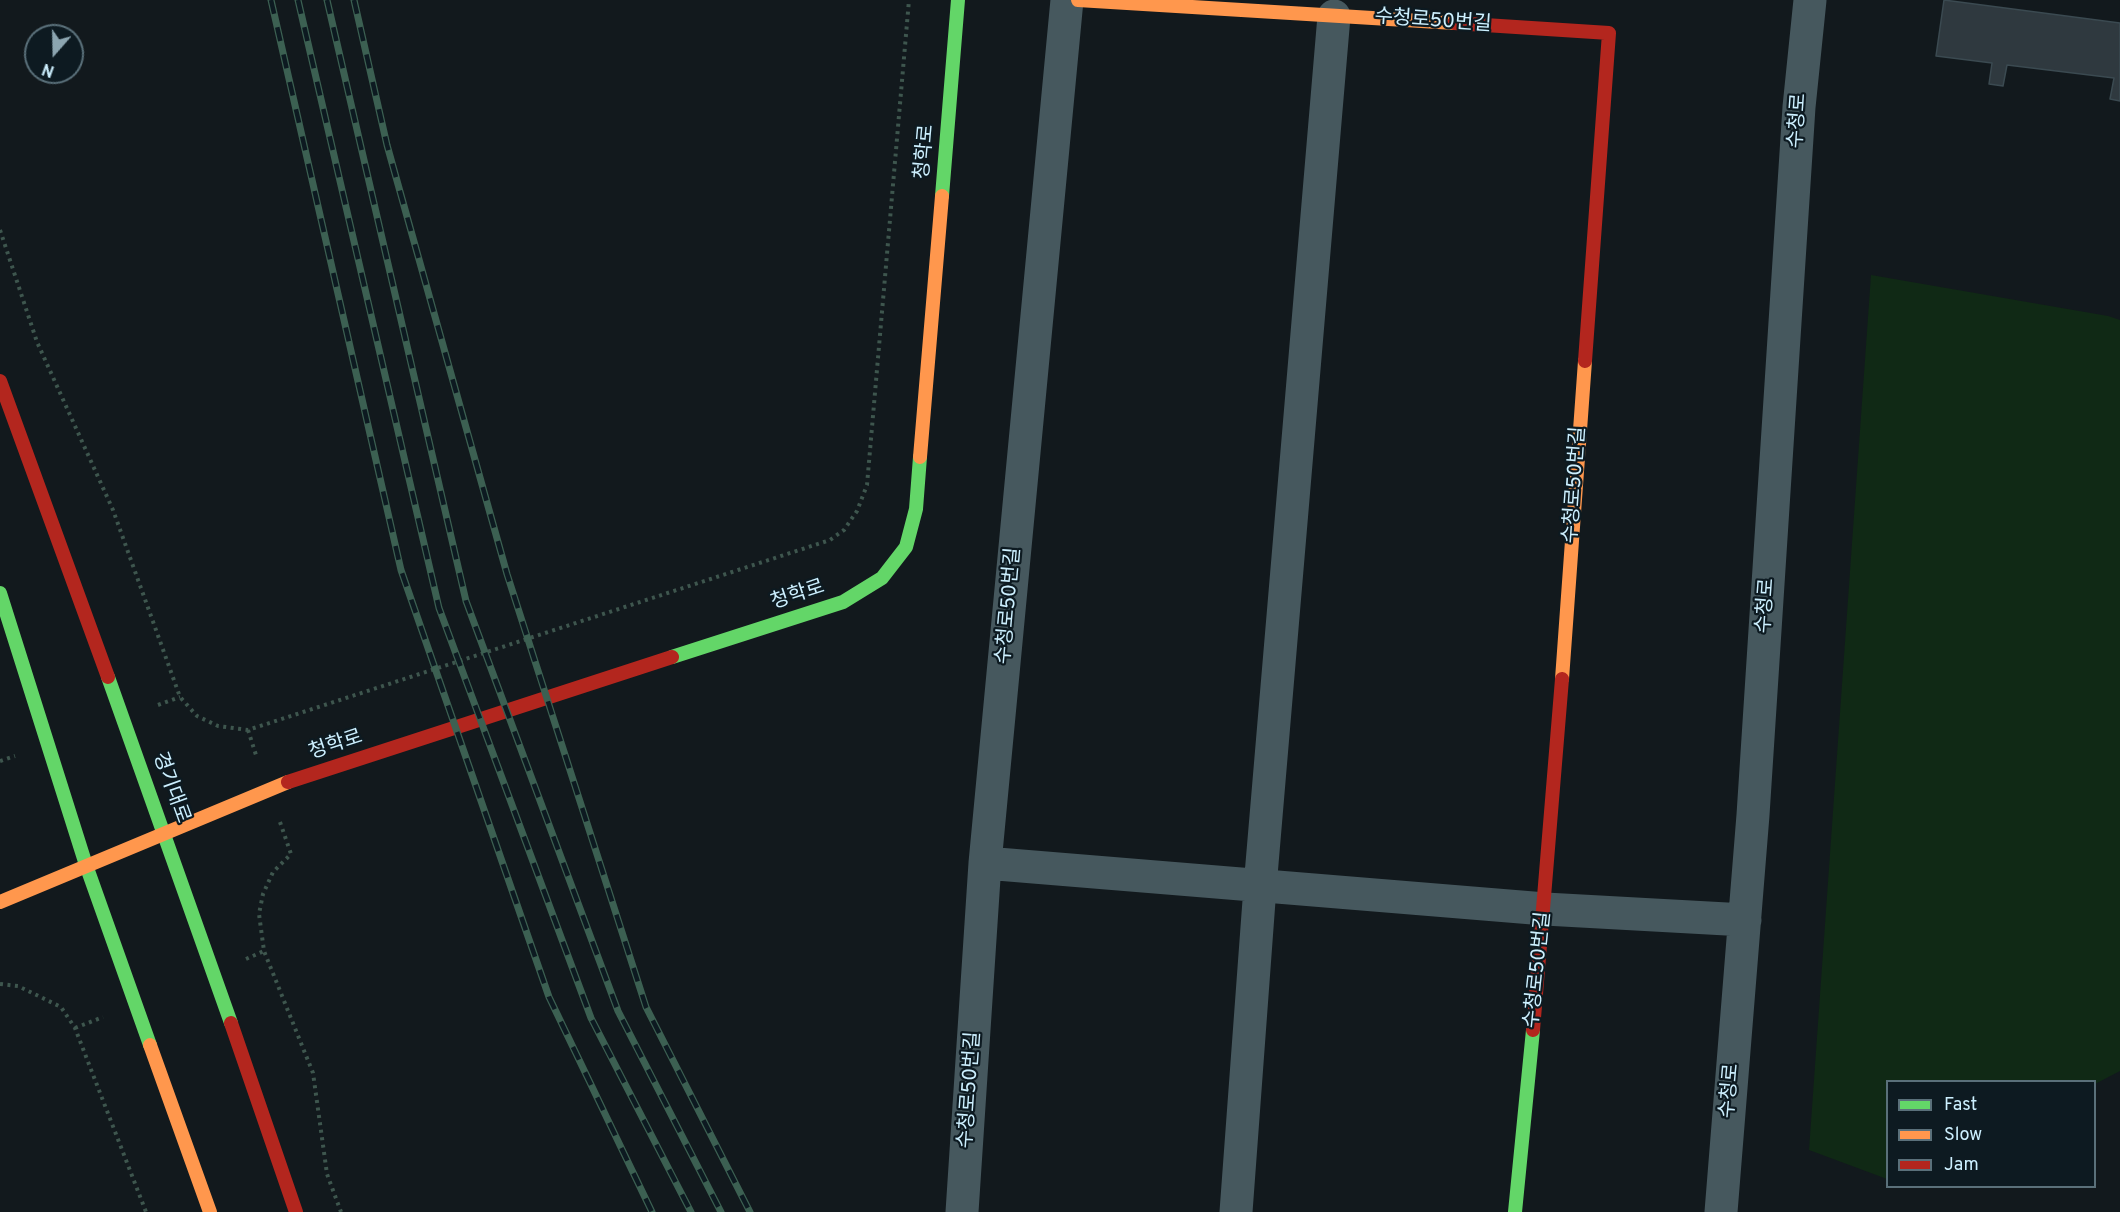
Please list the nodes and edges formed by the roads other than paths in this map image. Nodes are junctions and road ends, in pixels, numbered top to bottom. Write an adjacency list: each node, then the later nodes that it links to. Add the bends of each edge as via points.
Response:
1 (958, 0): 8 (main road, 청학로, via 916,509 906,547 882,578 843,602 268,788)
2 (1068, 0): 9 (street, 수청로50번길)
3 (1078, 0): 5 (main road, 수청로50번길)
4 (1810, 0): 14 (street, 수청로, via 1799,107)
5 (1334, 16): 11 (street); 13 (main road, 수청로50번길, via 1609,33)
6 (0, 381): 8 (main road, 경기대로)
7 (0, 593): 10 (main road)
8 (165, 832): 10 (main road, 청학로); 16 (main road, 경기대로)
9 (986, 863): 11 (street); 17 (street, 수청로50번길)
10 (86, 866): 12 (main road, 청학로); 15 (main road)
11 (1260, 887): 13 (street); 18 (street)
12 (0, 902)
13 (1545, 909): 14 (street); 19 (main road, 수청로50번길)
14 (1745, 920): 20 (street, 수청로)
15 (210, 1212)
16 (296, 1212)
17 (962, 1212)
18 (1236, 1212)
19 (1515, 1212)
20 (1721, 1212)

